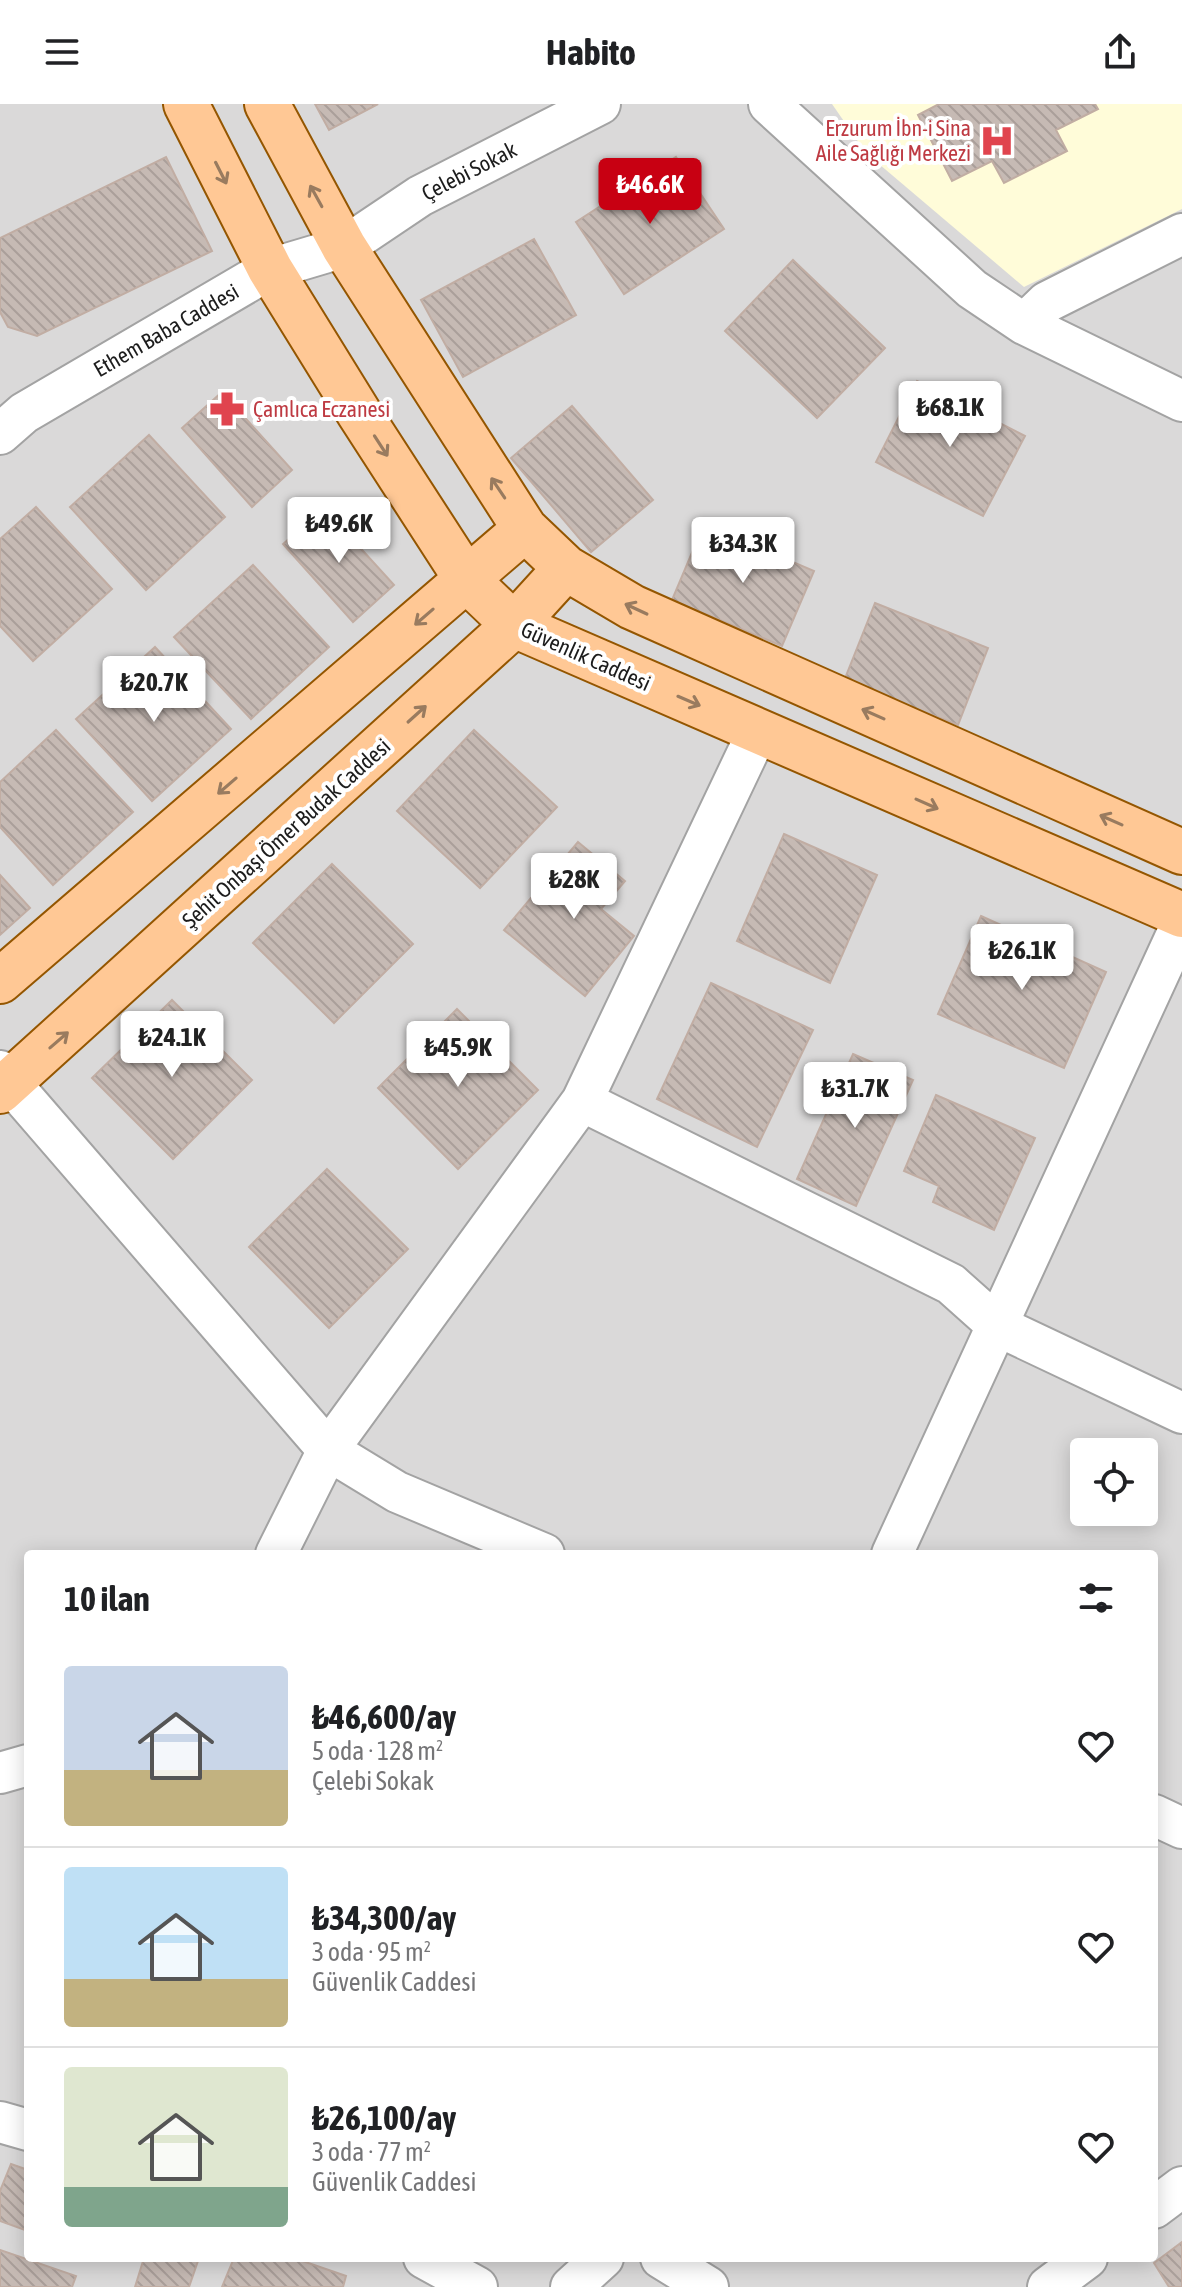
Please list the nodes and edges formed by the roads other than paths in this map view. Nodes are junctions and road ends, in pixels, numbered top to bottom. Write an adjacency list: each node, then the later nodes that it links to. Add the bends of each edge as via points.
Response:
1 (186, 104): 7 (main road, Güvenlik Caddesi, one-way to 7)
2 (267, 104): 6 (main road, one-way to 2)
3 (600, 104): 6 (street, Çelebi Sokak, via 420,196)
4 (769, 104): 8 (street, via 972,289)
5 (1182, 234): 8 (street, via 1047,302)
6 (344, 247): 7 (street, Ethem Baba Caddesi); 11 (main road, one-way to 6)
7 (270, 269): 10 (street, Ethem Baba Caddesi); 13 (main road, Güvenlik Caddesi, one-way to 13)
8 (1024, 324): 9 (street)
9 (1182, 401)
10 (8, 415)
11 (525, 529): 12 (main road); 13 (main road)
12 (566, 568): 14 (main road, Şehit Onbaşı Ömer Budak Caddesi); 16 (main road, one-way to 12, via 632,607)
13 (467, 580): 14 (main road, Güvenlik Caddesi); 19 (main road, one-way to 19)
14 (514, 625): 15 (main road, Güvenlik Caddesi, one-way to 15); 20 (main road, Şehit Onbaşı Ömer Budak Caddesi, one-way to 14)
15 (758, 731): 17 (main road, Güvenlik Caddesi, one-way to 17); 21 (street)
16 (1182, 852)
17 (1182, 915)
18 (1182, 923): 22 (street)
19 (0, 981)
20 (3, 1081): 24 (street)
21 (582, 1101): 22 (street, via 951,1284); 24 (street)
22 (998, 1326): 23 (street); 27 (street)
23 (1182, 1413)
24 (328, 1450): 25 (street); 26 (street, via 397,1492)
25 (278, 1550)
26 (535, 1550)
27 (894, 1550)
28 (24, 1766): 29 (street)
29 (0, 1773)
30 (1158, 1817): 31 (street)
31 (1182, 1828)
32 (0, 2122): 33 (street)
33 (24, 2129)
34 (1182, 2187): 35 (street)
35 (1158, 2205)
36 (431, 2262): 40 (street)
37 (599, 2262): 41 (street)
38 (667, 2262): 42 (street)
39 (1082, 2262): 43 (street)
40 (477, 2287)
41 (571, 2287)
42 (708, 2287)
43 (1048, 2287)

